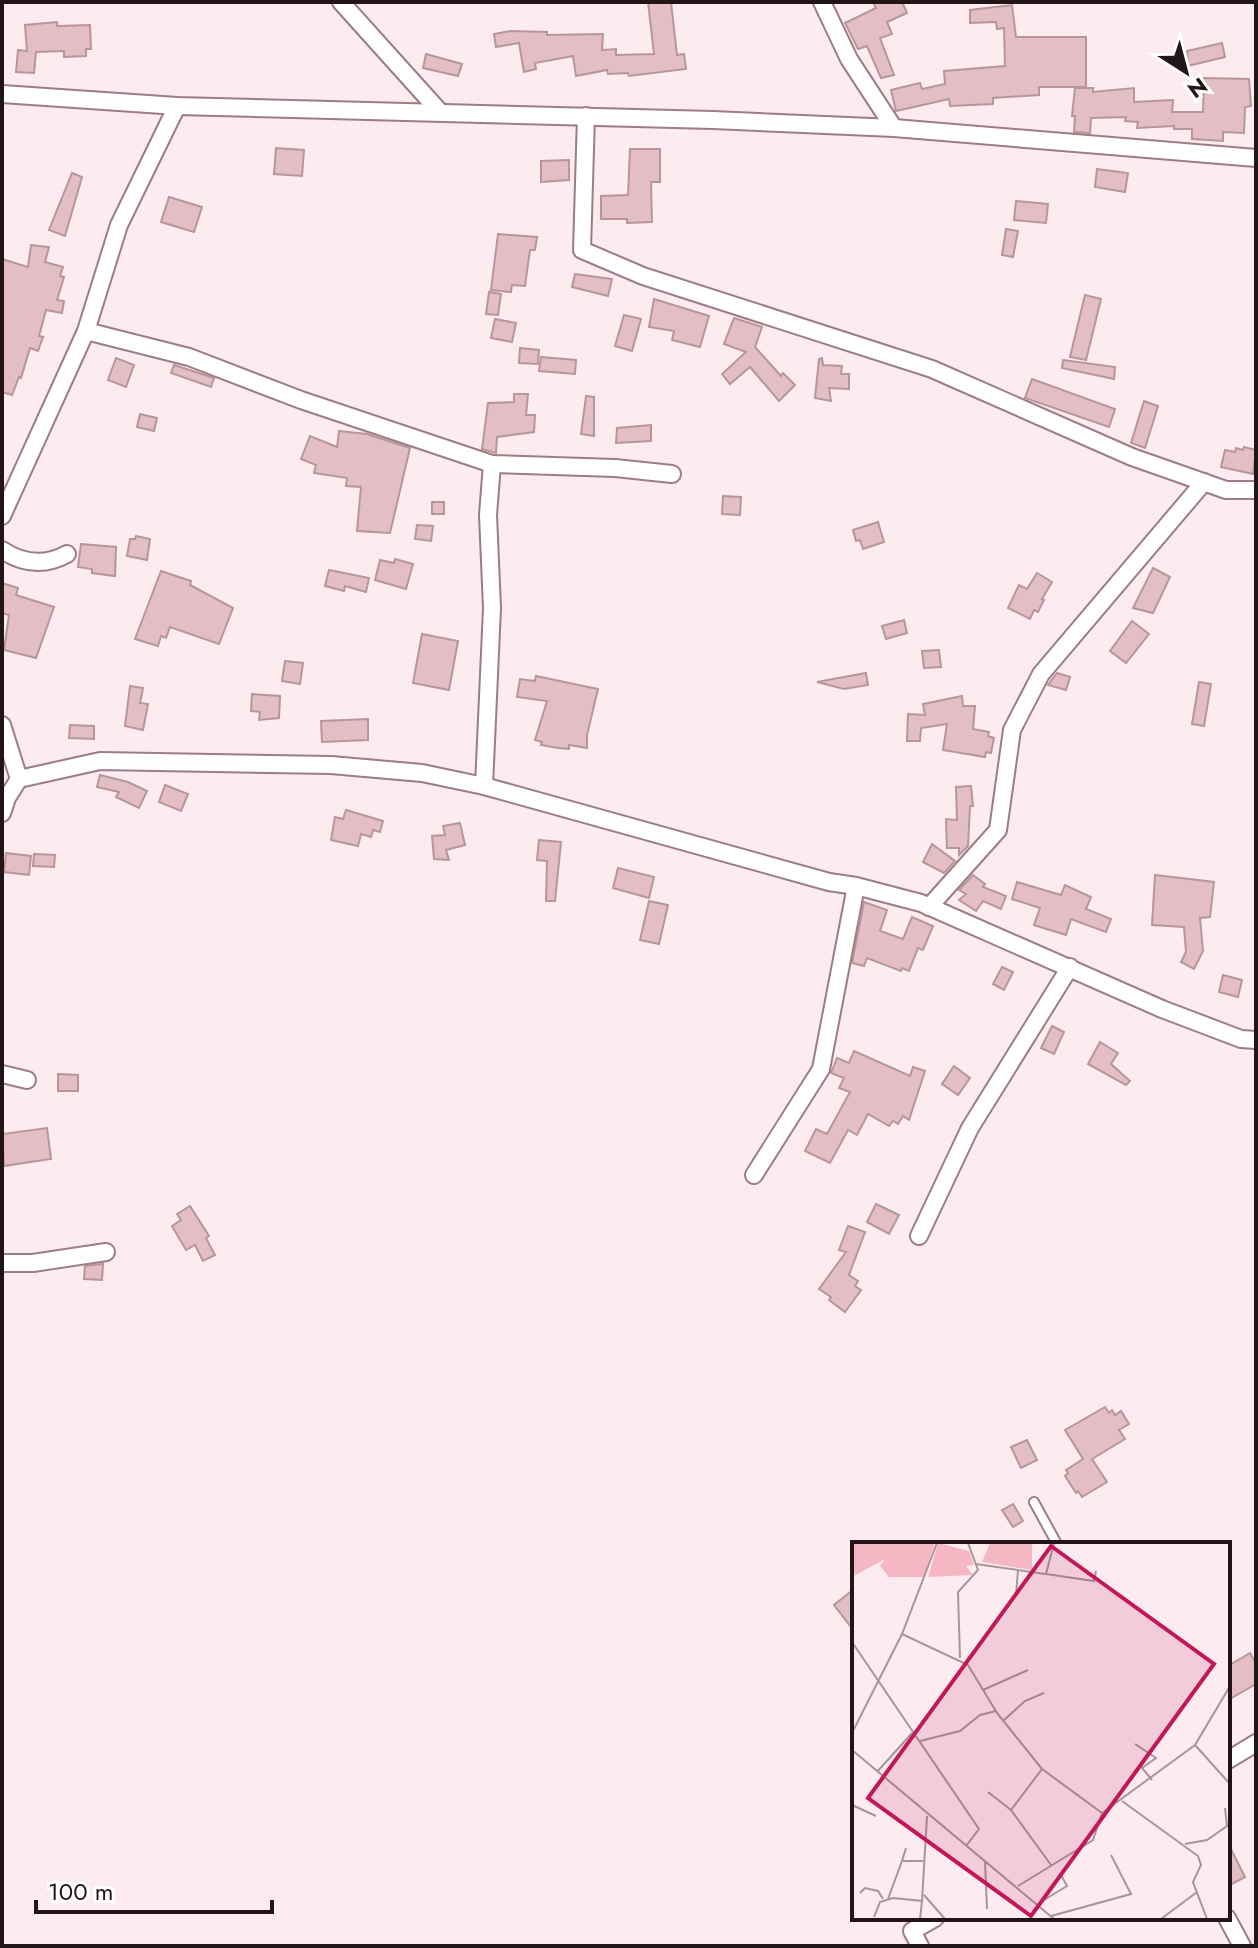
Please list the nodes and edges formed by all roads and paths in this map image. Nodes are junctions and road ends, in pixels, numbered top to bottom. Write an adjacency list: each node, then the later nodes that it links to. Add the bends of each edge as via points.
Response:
1 (341, 2): 5 (street)
2 (822, 2): 7 (street, via 849,59)
3 (3, 97): 4 (street)
4 (177, 106): 5 (street); 9 (street, via 119,225)
5 (440, 112): 6 (street)
6 (586, 116): 7 (street); 12 (street, via 582,250 643,276 932,369 1132,457)
7 (894, 128): 8 (street)
8 (1256, 158)
9 (86, 331): 10 (street, via 189,357); 14 (street)
10 (492, 464): 11 (street); 19 (street)
11 (672, 474)
12 (1204, 482): 13 (street, via 1226,490); 22 (street, via 1041,674 1012,730 998,830)
13 (1256, 490)
14 (2, 516)
15 (2, 550): 16 (street, via 29,562 54,561)
16 (67, 554)
17 (2, 725): 18 (street)
18 (19, 779): 19 (street, via 100,761 193,761 331,765 422,773); 20 (street)
19 (484, 786): 21 (street)
20 (2, 813)
21 (856, 886): 22 (street); 27 (street, via 821,1069)
22 (929, 907): 23 (street)
23 (1070, 967): 24 (street, via 1162,1009); 28 (street, via 970,1128)
24 (1256, 1040)
25 (2, 1074): 26 (street)
26 (27, 1080)
27 (754, 1175)
28 (919, 1236)
29 (106, 1252): 30 (street)
30 (2, 1263)
31 (1034, 1502): 32 (lane)
32 (1056, 1542)
33 (1256, 1743): 34 (street)
34 (1230, 1759)
35 (931, 1920): 37 (street, via 912,1931)
36 (1228, 1920): 38 (street)
37 (920, 1946)
38 (1242, 1946)

